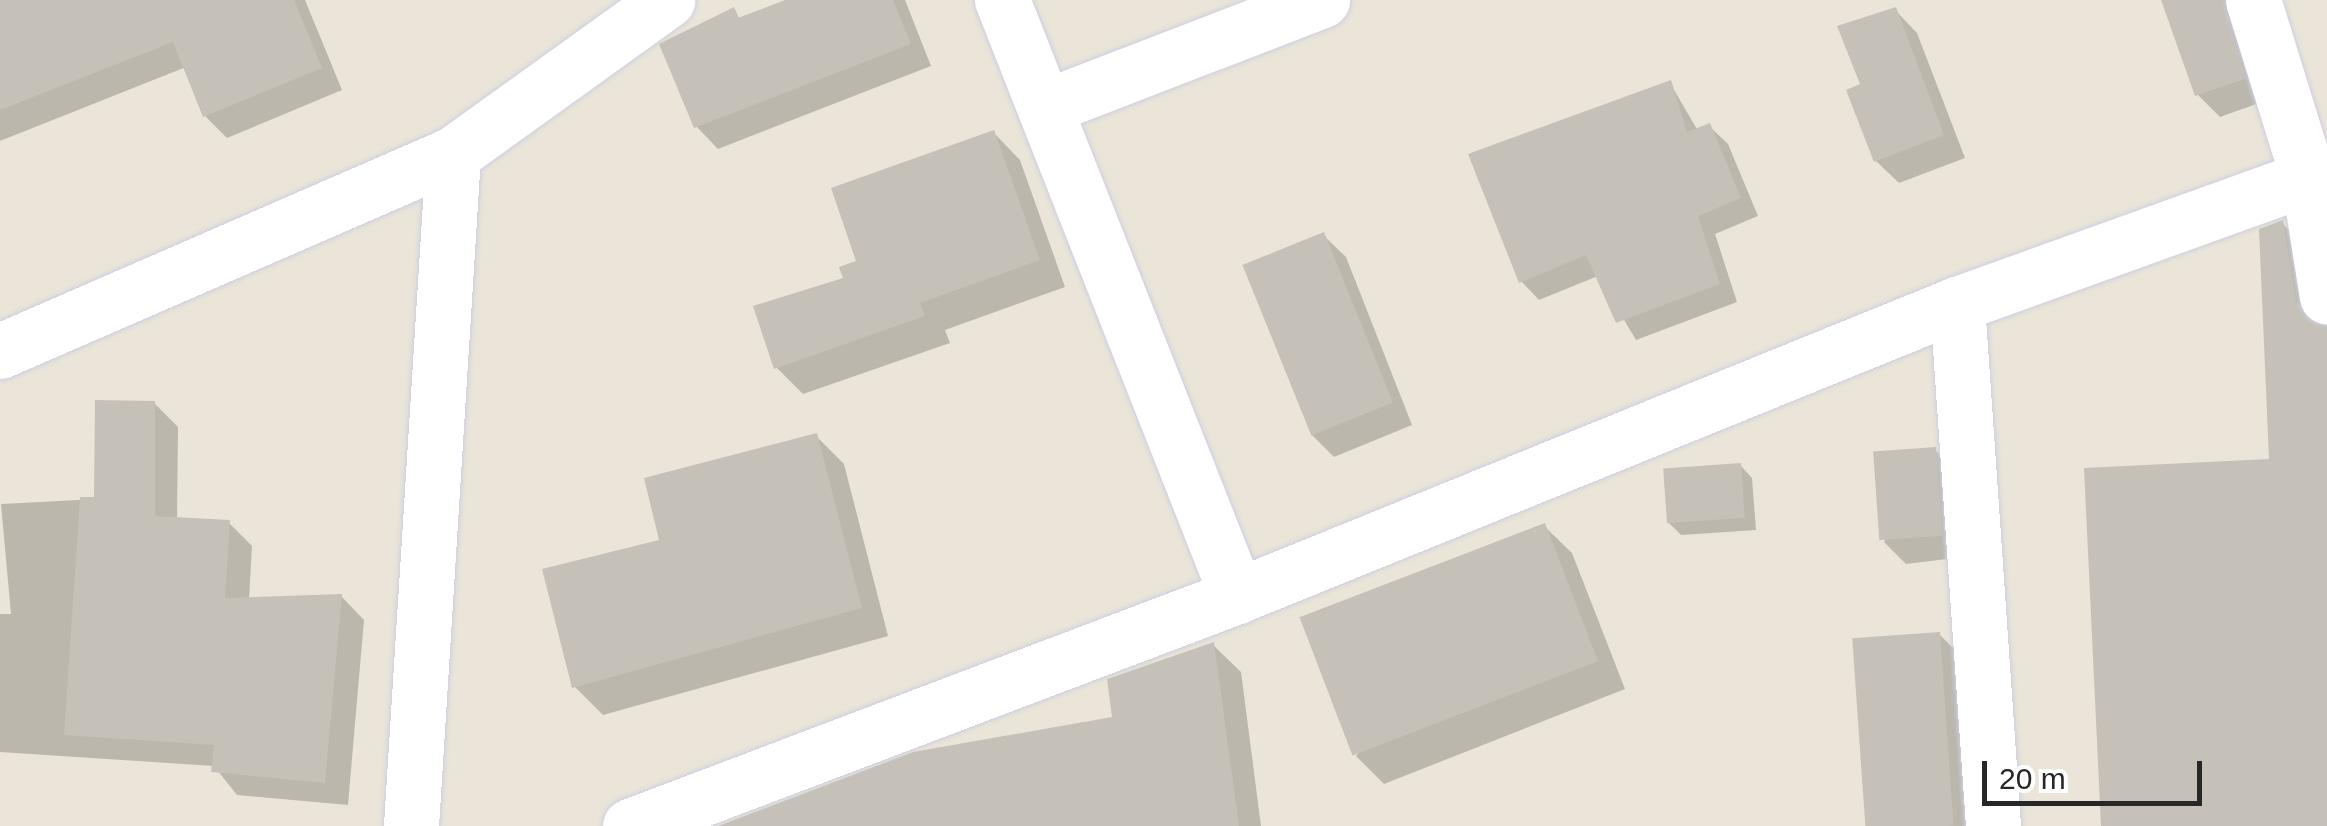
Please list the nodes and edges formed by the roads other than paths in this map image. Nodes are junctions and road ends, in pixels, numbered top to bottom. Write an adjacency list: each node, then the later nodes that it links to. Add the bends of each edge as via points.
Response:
1 (667, 0): 6 (street)
2 (1002, 0): 5 (street)
3 (1322, 0): 5 (street)
4 (2252, 0): 7 (street)
5 (1045, 107): 11 (street)
6 (453, 154): 10 (street); 12 (street)
7 (2318, 174): 8 (street); 9 (street)
8 (2327, 296)
9 (1957, 304): 11 (street); 14 (street)
10 (0, 351)
11 (1236, 596): 13 (street)
12 (411, 826)
13 (630, 826)
14 (1993, 826)

